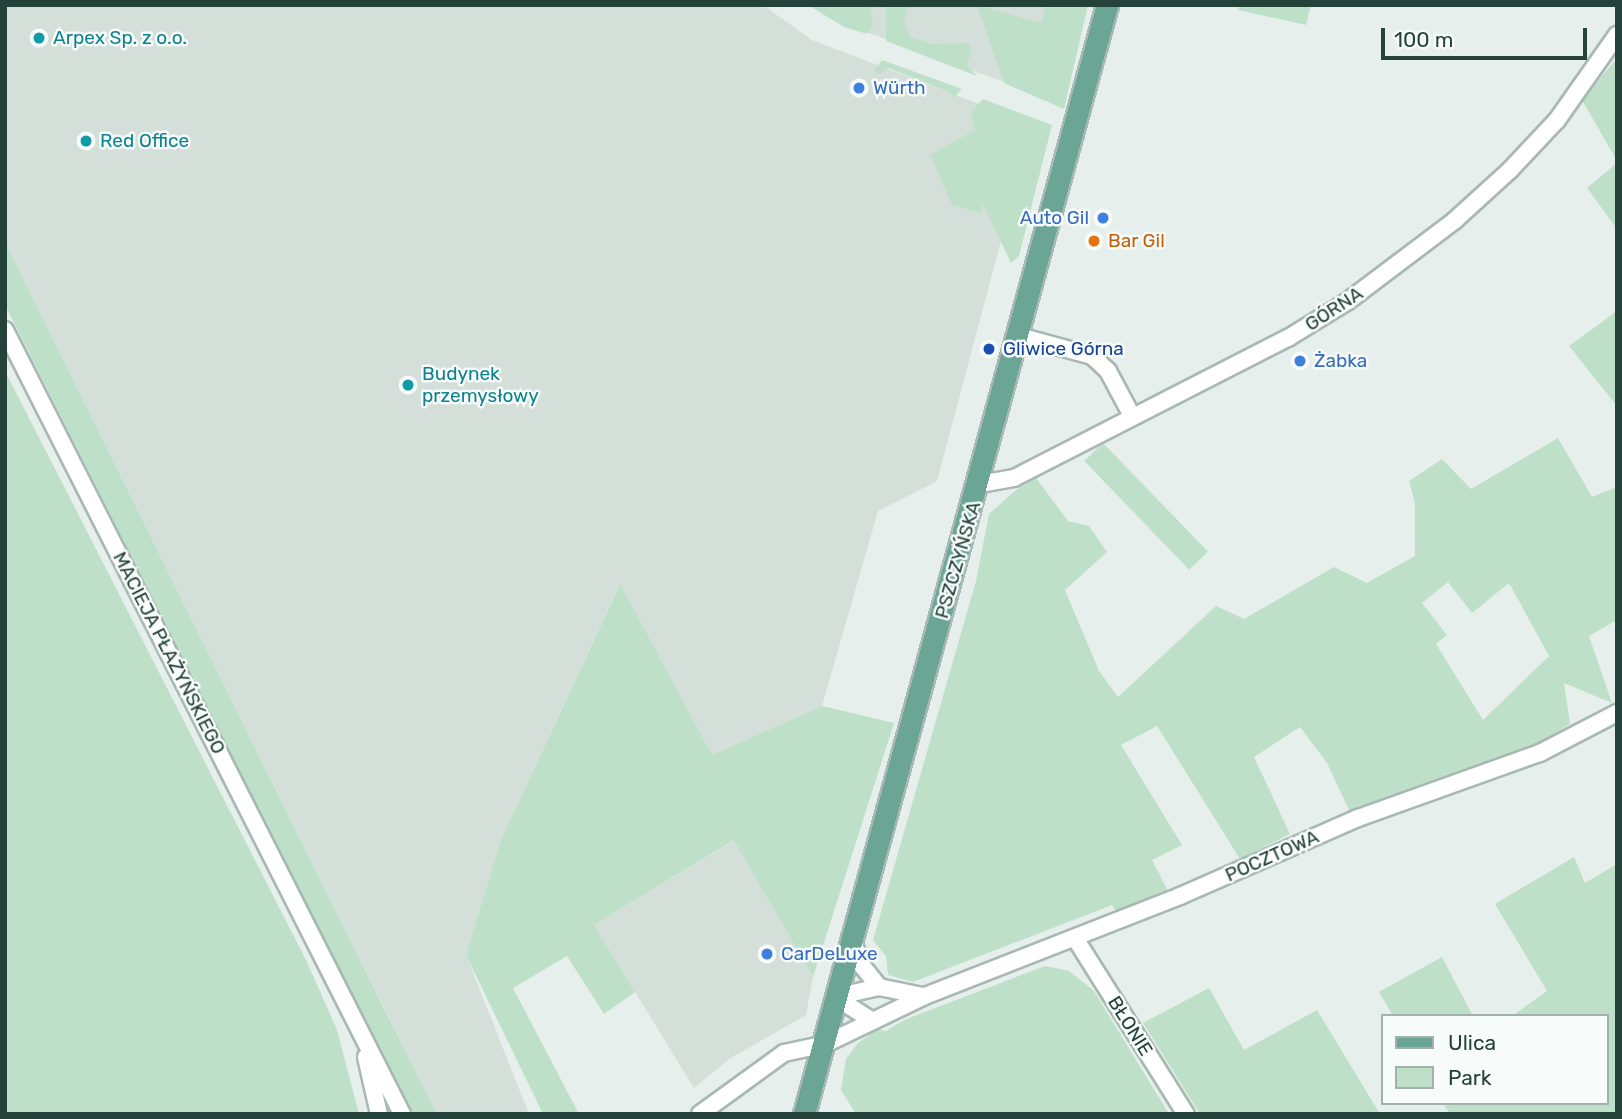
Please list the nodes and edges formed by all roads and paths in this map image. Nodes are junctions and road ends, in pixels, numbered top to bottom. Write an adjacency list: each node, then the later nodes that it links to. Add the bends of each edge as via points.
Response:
1 (1107, 5): 4 (main road, PSZCZYŃSKA)
2 (1617, 35): 5 (street, GÓRNA, via 1557,120 1510,170 1418,250 1288,338)
3 (5, 330): 10 (street, MACIEJA PŁAŻYŃSKIEGO)
4 (1019, 337): 5 (street, via 1092,356 1108,371); 6 (main road, PSZCZYŃSKA)
5 (1132, 416): 6 (street, GÓRNA, via 1014,478)
6 (980, 484): 9 (main road, PSZCZYŃSKA)
7 (1617, 713): 8 (street, POCZTOWA, via 1519,761 1358,818)
8 (1075, 938): 12 (street, POCZTOWA); 20 (street, BŁONIE)
9 (852, 939): 11 (street, via 863,967); 13 (main road, PSZCZYŃSKA)
10 (333, 976): 16 (street, MACIEJA PŁAŻYŃSKIEGO, via 365,1053); 17 (street, MACIEJA PŁAŻYŃSKIEGO)
11 (879, 987): 12 (street); 13 (street)
12 (925, 996): 14 (street, POCZTOWA)
13 (835, 997): 14 (street); 15 (main road, PSZCZYŃSKA)
14 (871, 1020): 15 (street, POCZTOWA)
15 (823, 1045): 18 (street, POCZTOWA, via 776,1057); 19 (main road, PSZCZYŃSKA)
16 (379, 1114)
17 (402, 1114)
18 (700, 1114)
19 (804, 1114)
20 (1186, 1114)

